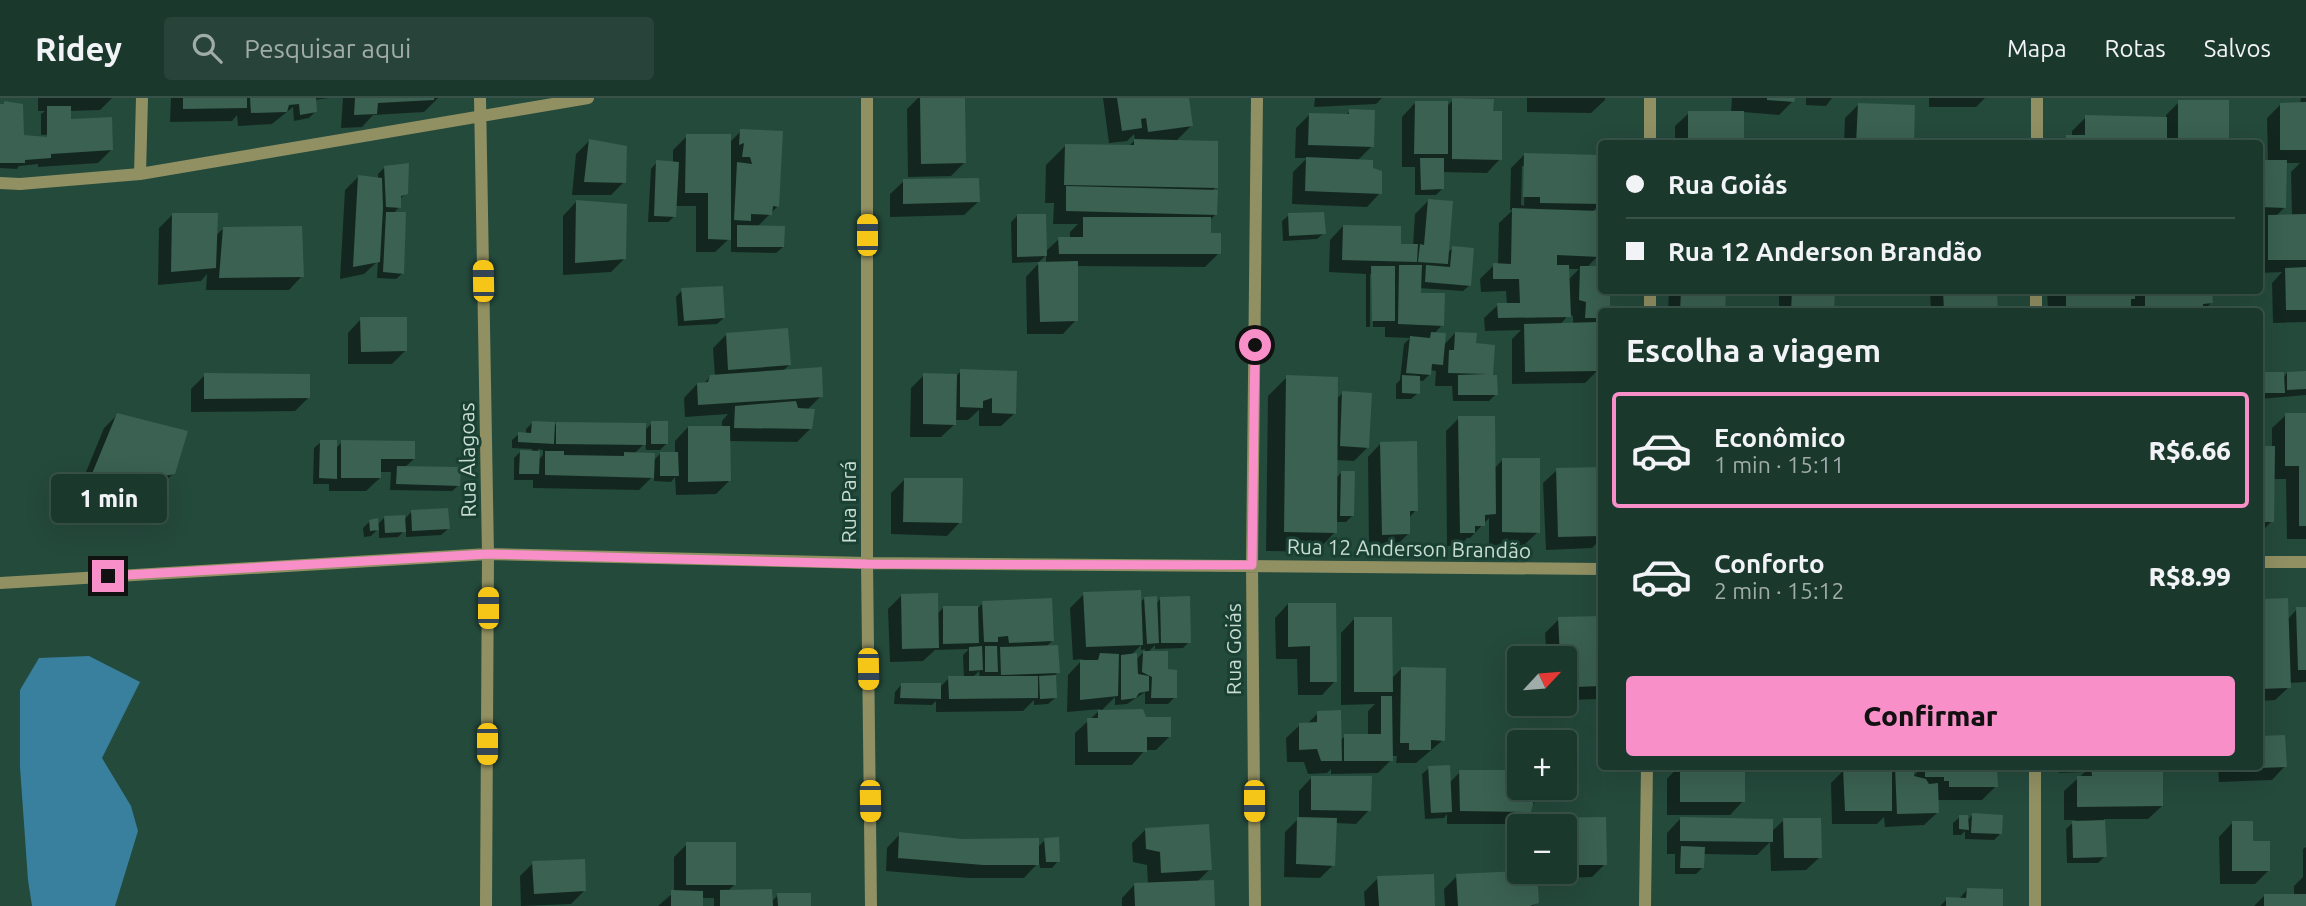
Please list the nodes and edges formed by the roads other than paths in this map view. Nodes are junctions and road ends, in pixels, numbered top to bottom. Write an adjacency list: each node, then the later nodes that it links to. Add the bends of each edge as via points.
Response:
1 (142, 98): 11 (street)
2 (480, 98): 8 (street, Rua Alagoas)
3 (588, 98): 8 (street)
4 (867, 98): 16 (street, Rua Pará)
5 (1257, 98): 17 (street, Rua Goiás)
6 (1650, 98): 9 (street)
7 (2037, 98): 10 (street)
8 (480, 117): 11 (street); 13 (street, Rua Alagoas)
9 (1650, 140)
10 (2037, 140)
11 (140, 174): 12 (street)
12 (0, 183)
13 (488, 554): 16 (street, Rua 12 Anderson Brandão); 19 (street, Rua 12 Anderson Brandão); 22 (street, Rua Alagoas)
14 (2263, 562): 15 (street)
15 (2306, 562)
16 (867, 564): 17 (street, Rua 12 Anderson Brandão); 23 (street, Rua Pará)
17 (1252, 565): 18 (street, Rua 12 Anderson Brandão); 24 (street, Rua Goiás)
18 (1598, 569)
19 (0, 583)
20 (1647, 770): 25 (street)
21 (2035, 770): 26 (street)
22 (486, 906)
23 (871, 906)
24 (1255, 906)
25 (1646, 906)
26 (2035, 906)

